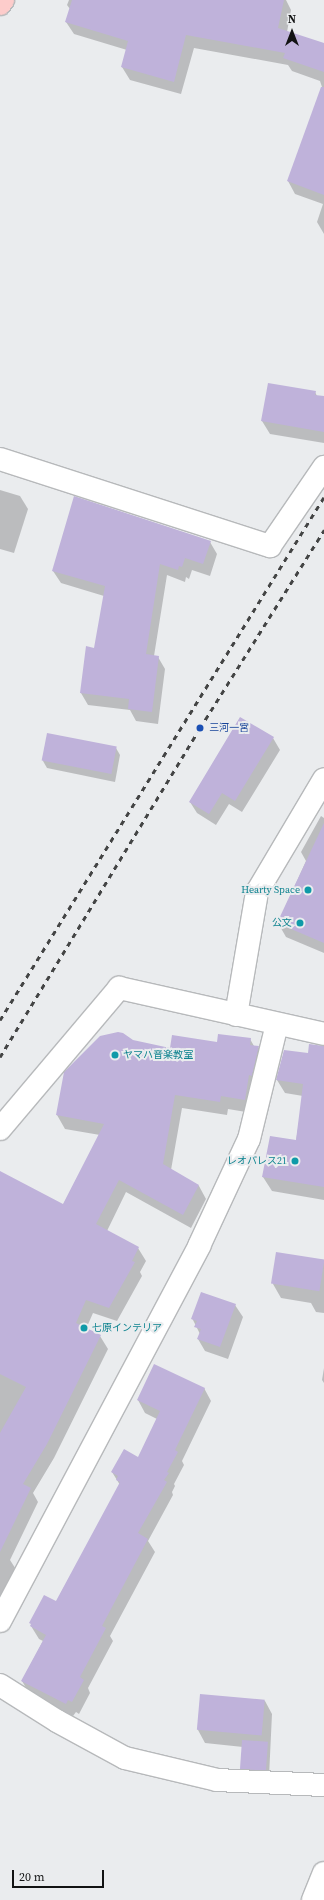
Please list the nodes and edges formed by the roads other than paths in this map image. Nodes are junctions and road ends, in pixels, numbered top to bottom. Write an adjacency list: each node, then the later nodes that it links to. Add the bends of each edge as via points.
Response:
1 (4, 0): 2 (main road)
2 (0, 4)
3 (0, 459): 4 (street, via 270,546)
4 (324, 467)
5 (324, 779): 6 (street, via 257,892)
6 (236, 1015): 7 (street); 9 (street, via 119,988)
7 (277, 1024): 8 (street); 10 (street, via 249,1139 199,1246)
8 (324, 1034)
9 (0, 1129)
10 (0, 1621)
11 (0, 1685): 12 (street, via 57,1721 125,1758 217,1780)
12 (324, 1785)
13 (324, 1873): 14 (street)
14 (313, 1900)

